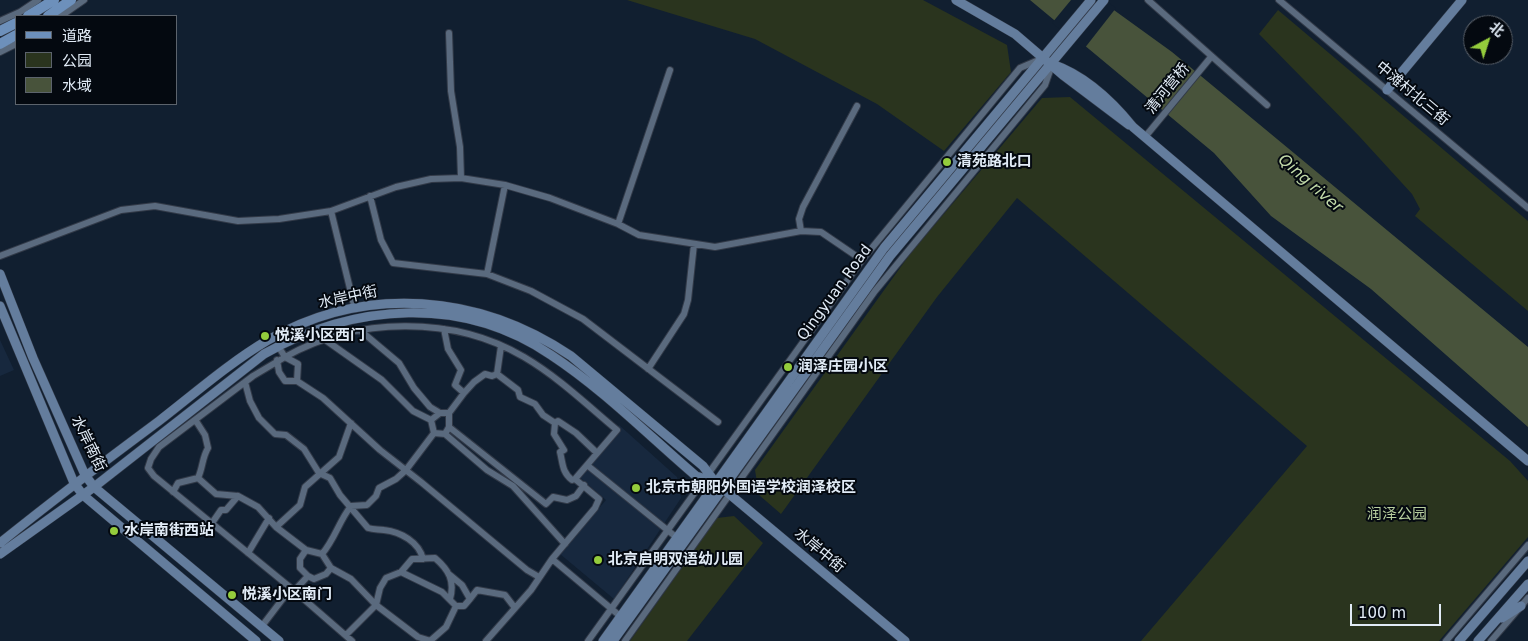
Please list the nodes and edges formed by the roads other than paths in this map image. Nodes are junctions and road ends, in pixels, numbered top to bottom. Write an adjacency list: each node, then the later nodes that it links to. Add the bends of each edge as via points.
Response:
1 (38, 0): 14 (street)
2 (54, 0): 11 (main road)
3 (71, 0): 12 (main road)
4 (84, 0): 13 (street)
5 (956, 0): 22 (street, via 1015,34)
6 (1091, 0): 22 (street, Qingyuan Road)
7 (1104, 0): 24 (street, Qingyuan Road)
8 (1148, 0): 23 (street)
9 (1279, 0): 26 (street, 中滩村北三街)
10 (1462, 0): 26 (street)
11 (30, 15)
12 (49, 15)
13 (62, 15)
14 (0, 21)
15 (15, 24): 16 (main road)
16 (0, 31)
17 (449, 33): 30 (street, via 451,91 460,147)
18 (15, 36): 19 (main road)
19 (0, 44)
20 (15, 44): 21 (street)
21 (0, 52)
22 (1044, 57): 24 (street); 39 (street, via 1020,68); 75 (street, Qingyuan Road, via 884,248)
23 (1211, 57): 27 (street); 29 (street, 清河营桥)
24 (1052, 64): 29 (street); 79 (street, Qingyuan Road, via 890,256)
25 (670, 70): 35 (street)
26 (1387, 90): 33 (street, 中滩村北三街)
27 (1266, 105)
28 (857, 106): 36 (street, via 803,207)
29 (1145, 137): 67 (street)
30 (461, 178): 31 (street); 32 (street, via 431,179 396,186)
31 (506, 185): 35 (street); 41 (street)
32 (370, 196): 34 (street); 41 (street, via 381,240 393,263)
33 (1528, 208)
34 (331, 211): 38 (street, via 238,221 155,206 121,210); 43 (street)
35 (618, 224): 37 (street, via 639,235)
36 (801, 231): 37 (street, via 715,246); 39 (street, via 821,232)
37 (694, 244): 51 (street, via 684,314)
38 (0, 256)
39 (862, 260): 72 (street)
40 (0, 274): 71 (street, 水岸南街)
41 (486, 274): 51 (street, via 531,291 583,319)
42 (0, 306): 76 (street, 水岸南街)
43 (355, 309): 71 (street, 水岸中街, via 322,316 268,340); 72 (street, 水岸中街, via 389,303 438,304 478,311 523,328 571,356 703,466)
44 (444, 329): 45 (street, via 395,326); 48 (street); 55 (street, via 448,349 461,370 455,384)
45 (361, 330): 46 (street); 56 (street, via 398,363 414,388 430,407)
46 (324, 340): 49 (street); 58 (street, via 382,380 413,411)
47 (278, 346): 49 (street); 72 (street, 水岸中街, via 330,324 391,313 433,314 498,328 539,348 575,372 696,476); 78 (street, 水岸中街, via 233,376)
48 (501, 346): 52 (street); 66 (street, via 559,380 617,430)
49 (285, 357): 50 (street); 53 (street, via 298,364)
50 (277, 360): 53 (street, via 278,372 285,381); 54 (street)
51 (648, 368): 60 (street)
52 (497, 374): 55 (street, via 485,374); 62 (street, via 518,390 520,397 535,404)
53 (297, 381): 61 (street, via 324,398)
54 (245, 382): 59 (street); 70 (street, via 259,418 275,434 286,435 304,449)
55 (464, 393): 57 (street)
56 (440, 413): 57 (street); 58 (street)
57 (448, 413): 63 (street)
58 (431, 420): 64 (street)
59 (196, 421): 73 (street, via 208,448); 80 (street, via 159,447 148,468)
60 (718, 422)
61 (351, 423): 69 (street); 70 (street, via 338,457)
62 (555, 423): 66 (street, via 558,421 576,433); 74 (street, via 554,434 564,450 560,452 562,468 572,480)
63 (449, 427): 65 (street); 77 (street, via 546,504 553,496 567,500 576,496)
64 (434, 433): 65 (street); 69 (street)
65 (445, 434): 90 (street, via 487,470 513,486)
66 (597, 453): 68 (street)
67 (1528, 460)
68 (587, 465): 74 (street); 87 (street)
69 (406, 470): 83 (street, via 379,488 367,505); 103 (street, via 526,570)
70 (319, 473): 83 (street, via 330,478); 86 (street, via 305,487 300,505)
71 (86, 475): 76 (street, 水岸中街); 78 (street, 水岸南街)
72 (707, 476): 75 (street, 水岸中街); 87 (street)
73 (198, 478): 80 (street, via 178,483); 82 (street, via 216,494)
74 (575, 478): 77 (street)
75 (715, 482): 79 (street, 水岸中街); 88 (street, Qingyuan Road)
76 (74, 483): 81 (street, 水岸南街); 89 (street, 水岸中街)
77 (584, 485): 90 (street, via 599,499)
78 (94, 487): 81 (street, 水岸中街); 116 (street, 水岸南街)
79 (726, 491): 125 (street, Qingyuan Road); 126 (street); 127 (street, 水岸中街)
80 (173, 492): 85 (street)
81 (83, 495): 94 (street, 水岸中街); 118 (street, 水岸南街)
82 (238, 496): 84 (street); 85 (street, via 226,510 221,510)
83 (351, 506): 95 (street); 96 (street, via 368,528 410,539 421,551)
84 (269, 518): 86 (street); 93 (street)
85 (212, 523): 93 (street)
86 (276, 527): 92 (street)
87 (668, 530): 88 (street); 113 (street)
88 (676, 537): 114 (street, Qingyuan Road)
89 (0, 543)
90 (565, 544): 97 (street)
91 (1528, 545): 128 (street)
92 (306, 550): 95 (street); 102 (street, via 300,559 300,568)
93 (248, 553): 105 (street)
94 (0, 554)
95 (322, 554): 99 (street)
96 (423, 559): 100 (street, via 412,559); 101 (street, via 435,558)
97 (552, 559): 103 (street); 113 (street)
98 (1528, 561): 129 (street)
99 (332, 568): 102 (street, via 314,579); 109 (street, via 351,579)
100 (401, 572): 107 (street); 109 (street, via 386,578)
101 (450, 575): 107 (street, via 453,590); 108 (street, via 462,585)
102 (308, 576): 105 (street)
103 (539, 577): 112 (street)
104 (1528, 584): 115 (street)
105 (293, 590): 116 (street); 117 (street)
106 (1528, 598): 111 (street)
107 (450, 599): 110 (street)
108 (470, 599): 110 (street, via 464,606); 112 (street, via 478,590 504,595)
109 (376, 605): 117 (street); 121 (street, via 418,637)
110 (456, 606): 121 (street, via 446,627)
111 (1520, 606): 115 (street); 131 (street)
112 (515, 608): 122 (street)
113 (612, 609): 114 (street); 123 (street)
114 (620, 616): 124 (street, Qingyuan Road)
115 (1495, 622): 130 (street)
116 (262, 626): 119 (street, 水岸南街)
117 (346, 635): 120 (street)
118 (256, 641)
119 (280, 641)
120 (352, 641)
121 (431, 641)
122 (486, 641)
123 (588, 641)
124 (603, 641)
125 (613, 641)
126 (625, 641)
127 (905, 641)
128 (1446, 641)
129 (1459, 641)
130 (1478, 641)
131 (1491, 641)

